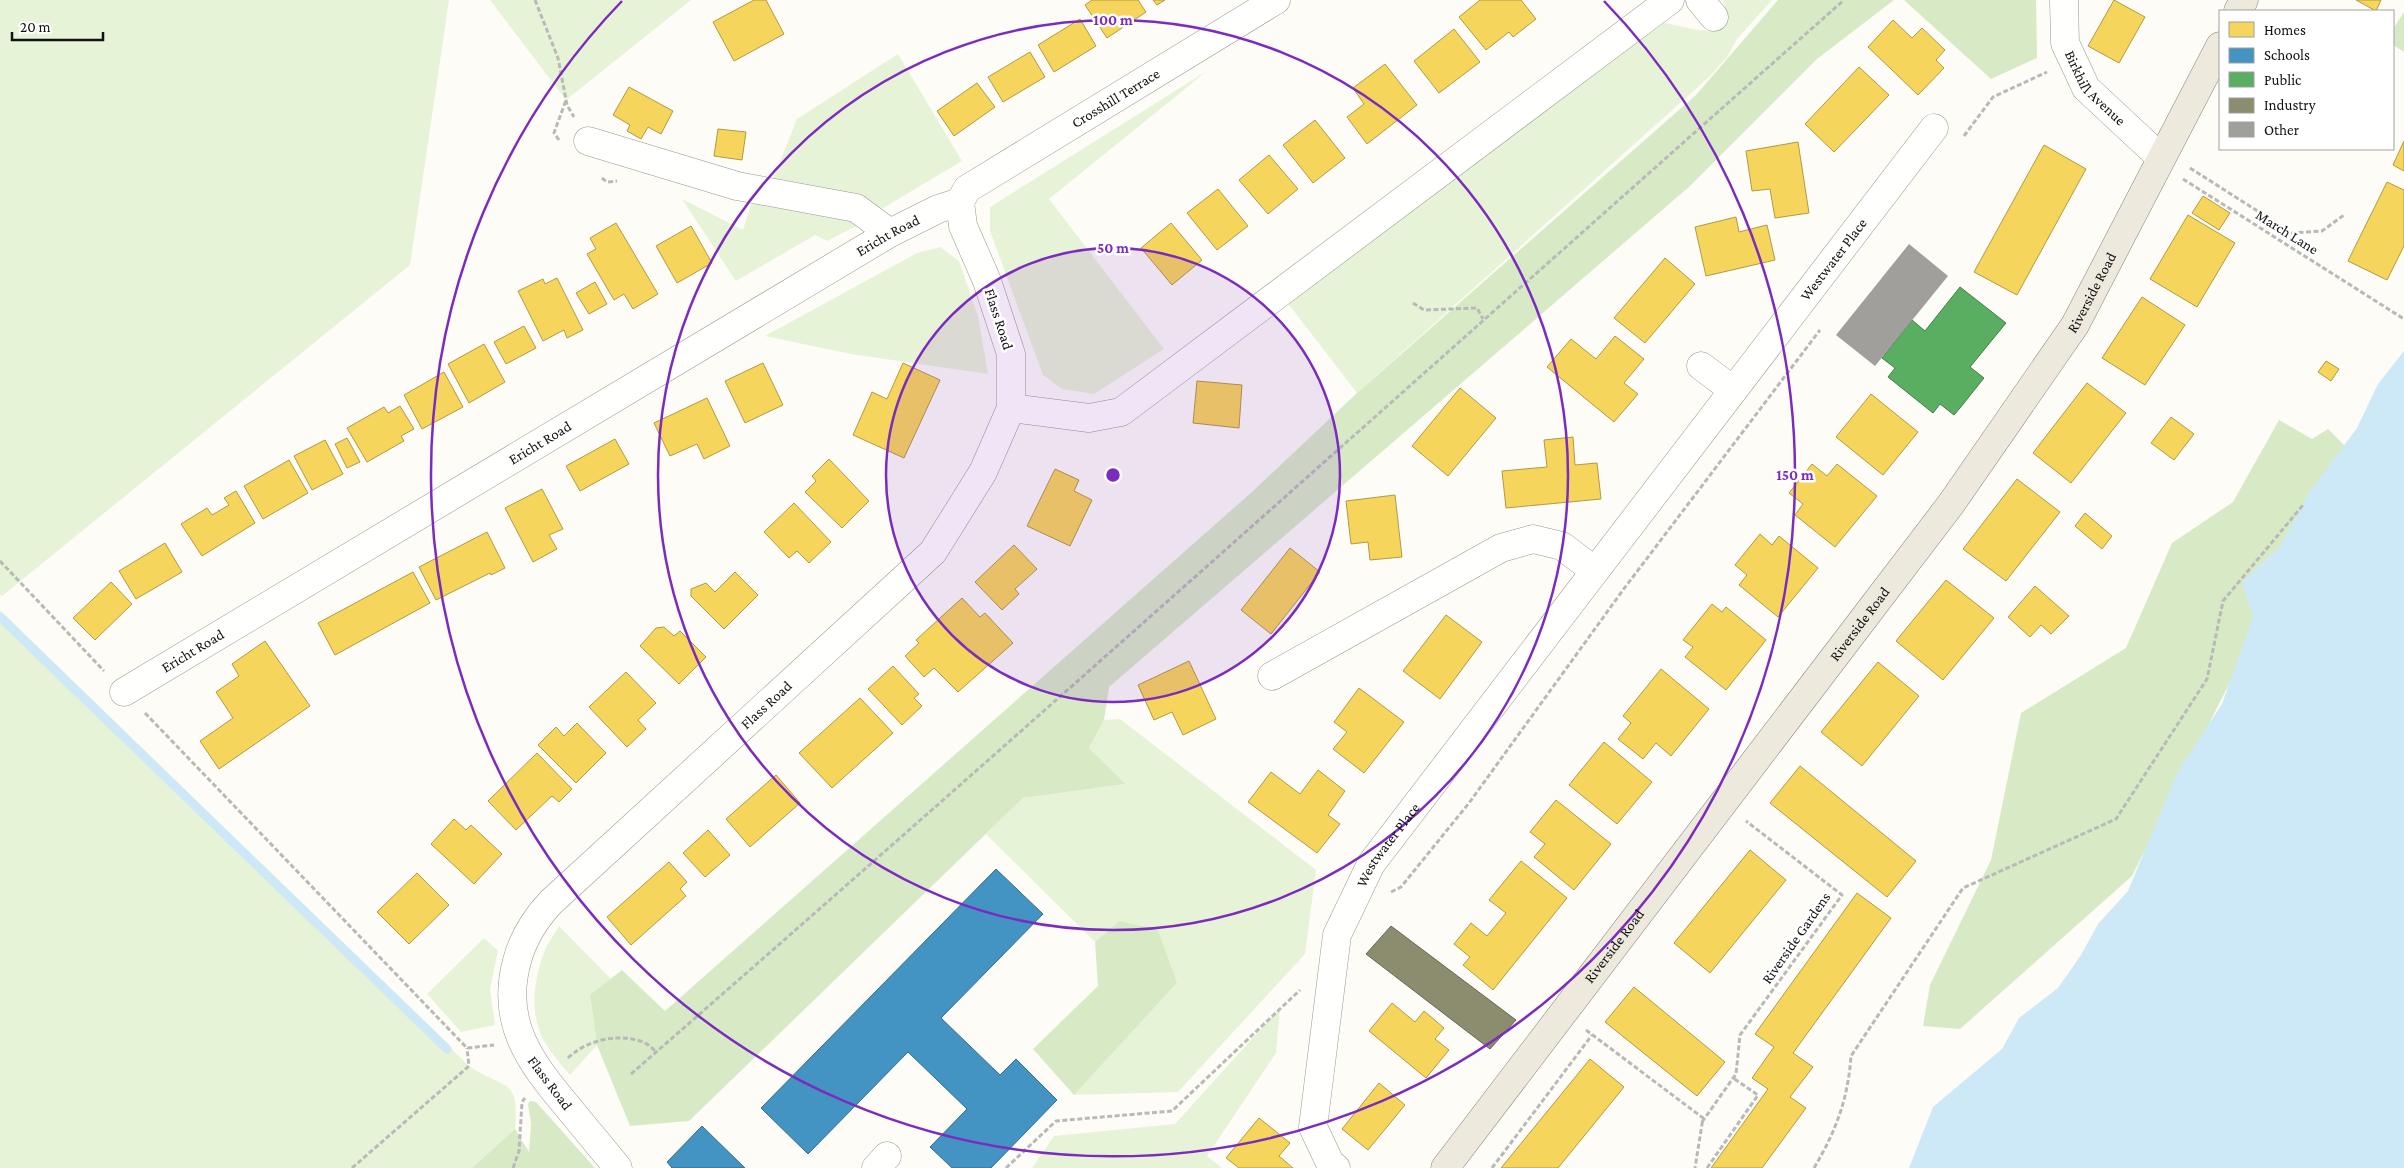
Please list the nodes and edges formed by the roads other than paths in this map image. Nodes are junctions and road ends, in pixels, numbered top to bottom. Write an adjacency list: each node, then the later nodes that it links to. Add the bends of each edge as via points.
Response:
1 (1276, 0): 8 (street, Crosshill Terrace, via 967,189)
2 (1670, 0): 12 (street, via 1121,412 1089,418)
3 (2064, 0): 7 (street, Birkhill Avenue, via 2065,44 2086,88)
4 (2219, 48): 7 (main road, Riverside Road)
5 (1934, 128): 11 (street, Westwater Place)
6 (588, 141): 9 (street, via 737,186 856,208)
7 (2160, 161): 18 (main road, Riverside Road, via 2075,325 1952,504)
8 (960, 202): 9 (street, Ericht Road); 12 (street, Flass Road, via 963,226 987,281 1012,354)
9 (890, 233): 15 (street, Ericht Road)
10 (1701, 366): 11 (street)
11 (1733, 390): 13 (street, Westwater Place)
12 (1011, 408): 16 (street, Flass Road, via 984,472 933,552 539,915 523,944 514,972 512,1004 522,1043 547,1082)
13 (1595, 571): 14 (street, via 1562,546 1533,539 1501,548); 17 (street, Westwater Place, via 1371,864 1337,935 1313,1127 1330,1163)
14 (1272, 676)
15 (124, 692)
16 (618, 1168)
17 (1336, 1168)
18 (1445, 1168)

